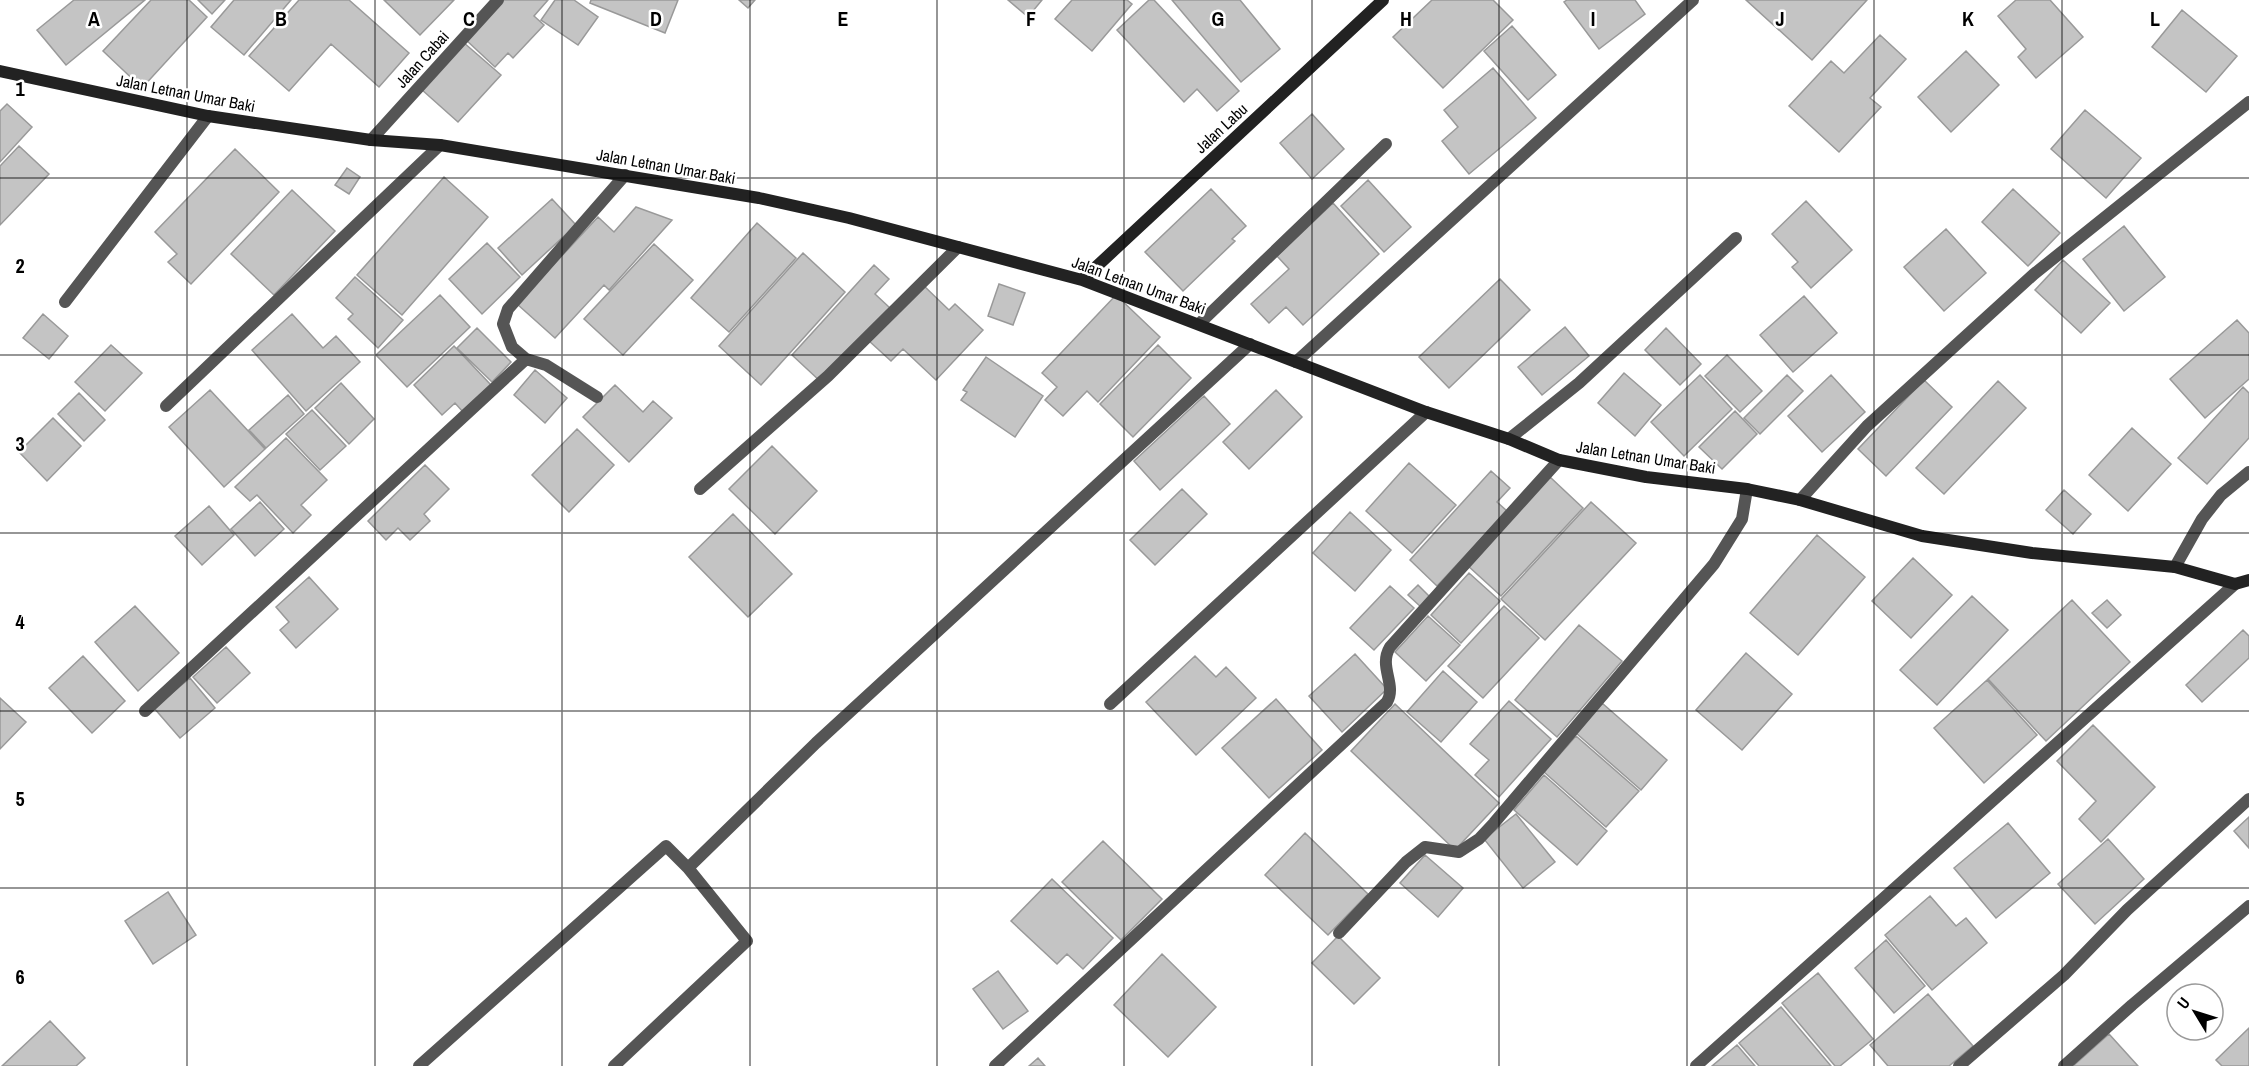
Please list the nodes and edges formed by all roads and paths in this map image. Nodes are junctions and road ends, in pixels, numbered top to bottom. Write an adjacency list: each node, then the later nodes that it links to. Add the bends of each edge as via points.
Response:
1 (498, 0): 7 (street, Jalan Cabai)
2 (1383, 0): 13 (street, Jalan Labu)
3 (1693, 0): 18 (street)
4 (0, 71): 6 (street, Jalan Letnan Umar Baki)
5 (2249, 102): 27 (street, via 2034,274 1867,426)
6 (208, 116): 7 (street, Jalan Letnan Umar Baki); 14 (street)
7 (371, 140): 9 (street, Jalan Letnan Umar Baki)
8 (1386, 144): 15 (street)
9 (440, 145): 10 (street, Jalan Letnan Umar Baki); 20 (street)
10 (625, 175): 12 (street, Jalan Letnan Umar Baki, via 804,208); 17 (street, via 505,315 506,336)
11 (1736, 238): 22 (street, via 1580,383)
12 (958, 247): 13 (street, Jalan Letnan Umar Baki); 25 (street, via 828,376)
13 (1082, 280): 15 (street, Jalan Letnan Umar Baki)
14 (65, 302)
15 (1199, 324): 16 (street, Jalan Letnan Umar Baki)
16 (1250, 344): 18 (street, Jalan Letnan Umar Baki); 34 (street, via 816,743)
17 (526, 359): 19 (street, via 546,365); 32 (street)
18 (1296, 362): 21 (street, Jalan Letnan Umar Baki)
19 (597, 397)
20 (166, 406)
21 (1426, 412): 22 (street, Jalan Letnan Umar Baki); 31 (street)
22 (1509, 439): 23 (street, Jalan Letnan Umar Baki)
23 (1559, 460): 26 (street, Jalan Letnan Umar Baki, via 1646,477); 39 (street, via 1389,647 1384,663 1390,691 1387,702)
24 (2249, 472): 28 (street, via 2221,495 2202,519)
25 (700, 489)
26 (1747, 489): 27 (street, Jalan Letnan Umar Baki); 36 (street, via 1742,519 1714,564 1494,823 1459,852 1425,847)
27 (1800, 500): 28 (street, Jalan Letnan Umar Baki, via 1922,536 2032,553)
28 (2175, 567): 30 (street, Jalan Letnan Umar Baki)
29 (2249, 580): 30 (street)
30 (2235, 584): 40 (street)
31 (1110, 704)
32 (145, 711)
33 (2249, 799): 41 (street, via 2127,909 2064,975)
34 (688, 868): 37 (street, via 666,846); 38 (street, via 747,941)
35 (2249, 906): 42 (street)
36 (1339, 933)
37 (419, 1066)
38 (614, 1066)
39 (995, 1066)
40 (1696, 1066)
41 (1959, 1066)
42 (2064, 1066)

